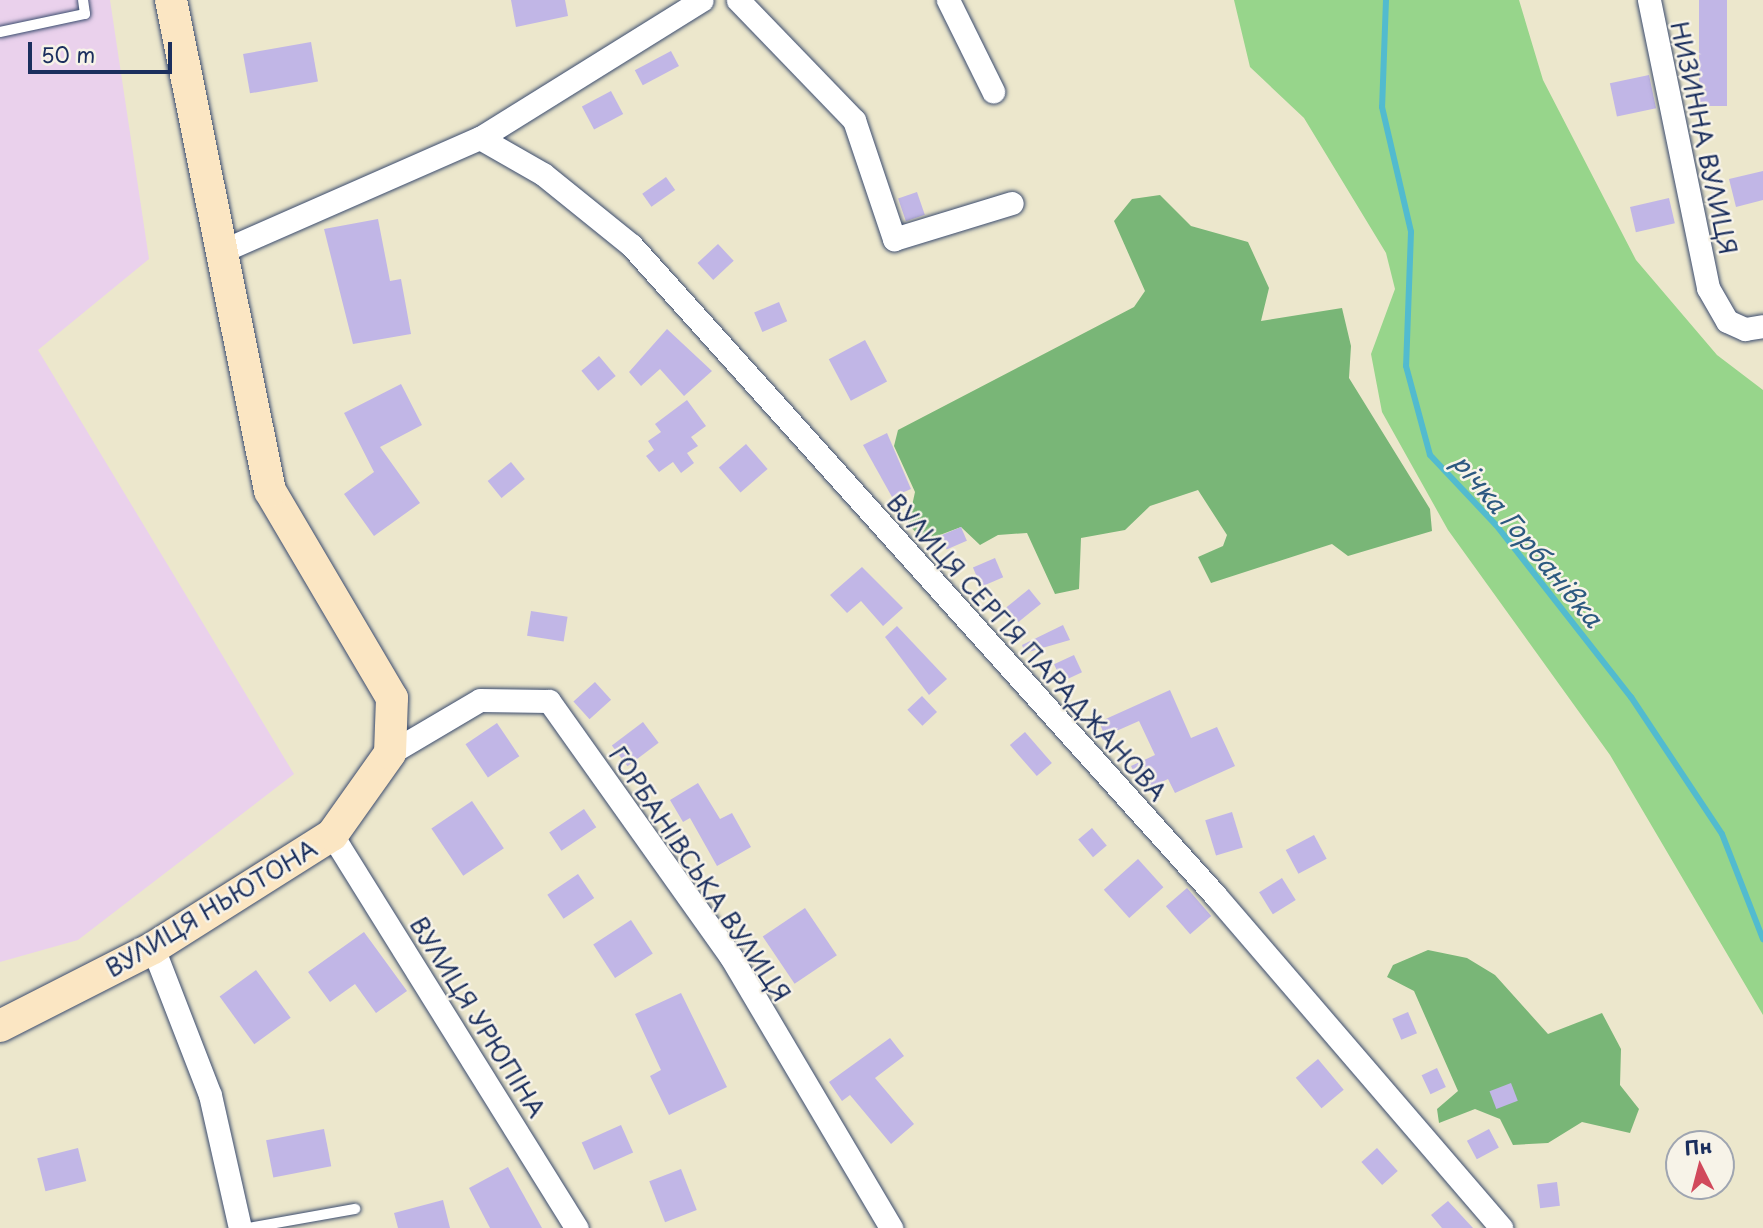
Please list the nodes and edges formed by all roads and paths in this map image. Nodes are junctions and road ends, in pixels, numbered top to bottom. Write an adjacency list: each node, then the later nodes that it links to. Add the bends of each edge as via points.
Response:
1 (83, 0): 7 (lane, via 85,14)
2 (171, 0): 11 (street)
3 (702, 0): 9 (street)
4 (738, 0): 10 (street, via 854,120 894,239)
5 (948, 0): 8 (street)
6 (1649, 0): 12 (street, НИЗИННА ВУЛИЦЯ, via 1708,288 1727,321 1745,329)
7 (0, 32)
8 (993, 91)
9 (480, 138): 11 (street); 22 (street, ВУЛИЦЯ СЕРГІЯ ПАРАДЖАНОВА, via 544,174 631,245 1215,895)
10 (1012, 203)
11 (222, 251): 13 (street, via 271,491 392,698)
12 (1763, 326)
13 (390, 753): 14 (street, ВУЛИЦЯ НЬЮТОНА); 21 (street, ГОРБАНІВСЬКА ВУЛИЦЯ, via 480,700 549,701 731,957)
14 (332, 835): 15 (street, ВУЛИЦЯ НЬЮТОНА); 20 (street, ВУЛИЦЯ УРЮПІНА)
15 (153, 948): 16 (street, ВУЛИЦЯ НЬЮТОНА); 18 (street, via 210,1095)
16 (0, 1026)
17 (355, 1209): 19 (lane)
18 (240, 1228)
19 (248, 1228)
20 (577, 1228)
21 (891, 1228)
22 (1501, 1228)

